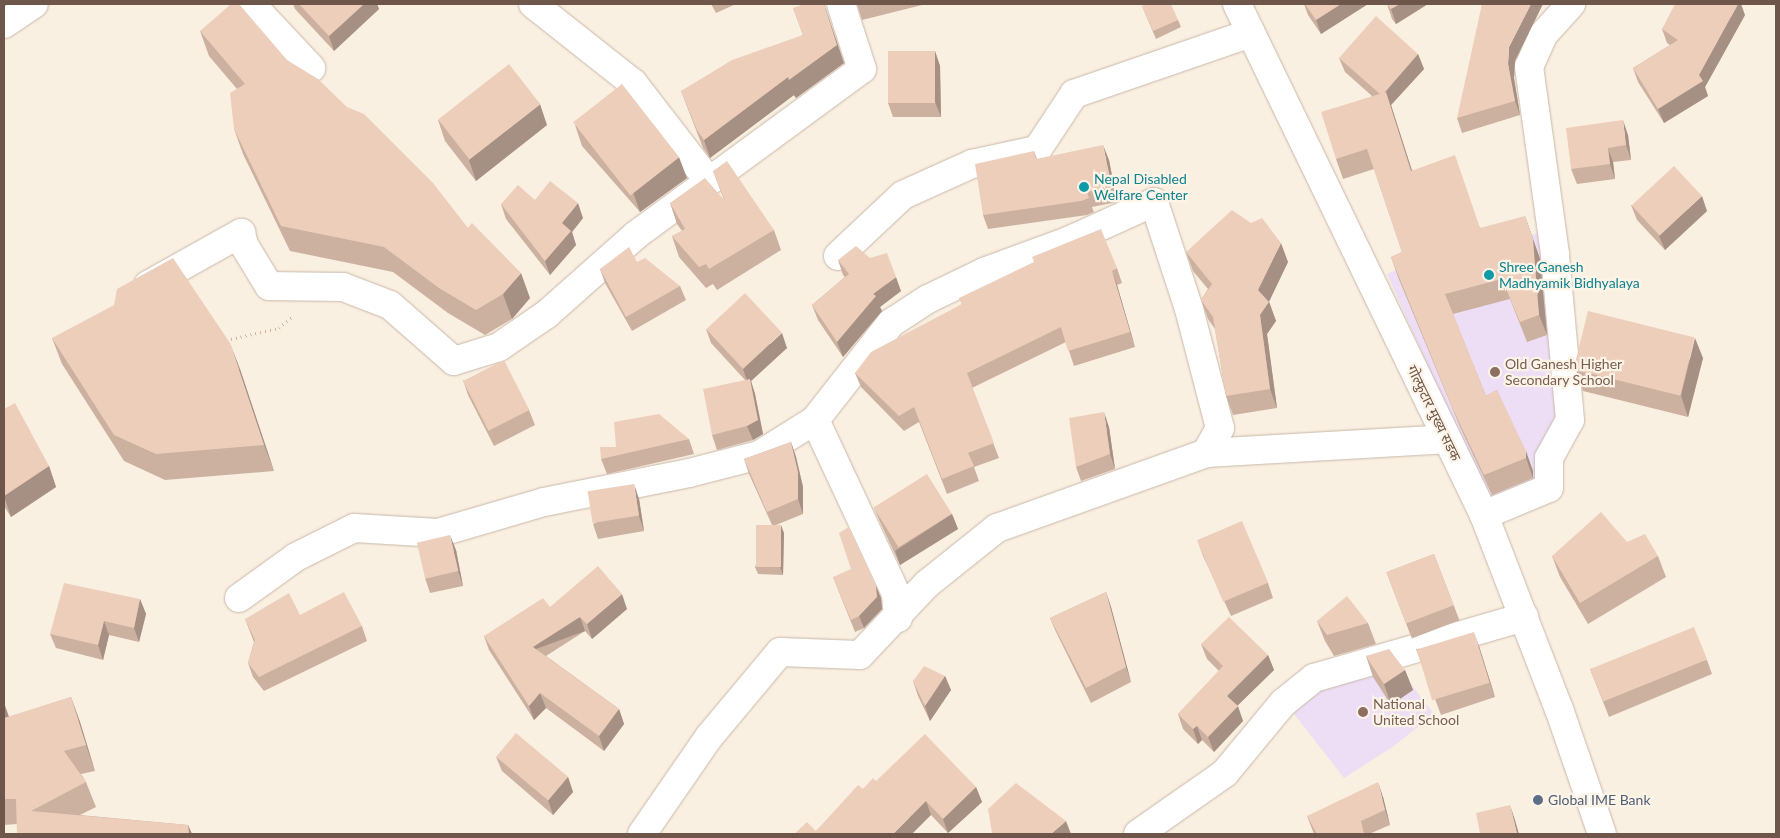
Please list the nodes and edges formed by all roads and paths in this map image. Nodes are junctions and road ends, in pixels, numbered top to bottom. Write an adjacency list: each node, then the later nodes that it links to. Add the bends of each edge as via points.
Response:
1 (34, 4): 7 (street)
2 (251, 4): 9 (street)
3 (533, 4): 10 (street, via 633,83)
4 (841, 4): 10 (street, via 862,70)
5 (1237, 4): 8 (street, गोल्फुटार मुख्य सडक)
6 (1571, 4): 18 (street, via 1543,35 1529,67 1555,254 1570,420 1549,458 1549,488)
7 (4, 24)
8 (1252, 33): 11 (street, via 1074,94 1037,150 972,164 903,196); 16 (street, गोल्फुटार मुख्य सडक)
9 (311, 68)
10 (708, 180): 12 (street, via 636,235 547,314 499,347 454,361 390,305 342,287)
11 (838, 256)
12 (297, 286): 13 (street, via 269,286 244,245 241,233); 14 (path, via 302,308 279,328)
13 (138, 291)
14 (226, 340)
15 (815, 420): 17 (street, via 890,323 928,299 984,272 1068,241 1154,202 1189,309 1220,428); 19 (street, via 759,455 689,473 544,502 438,533 354,528 296,557); 21 (street, via 896,594)
16 (1446, 439): 17 (street); 18 (street, गोल्फुटार मुख्य सडक)
17 (1206, 453): 21 (street, via 997,528 927,584)
18 (1484, 515): 20 (street, गोल्फुटार मुख्य सडक)
19 (239, 598)
20 (1524, 617): 23 (street, via 1314,678 1283,703 1224,772); 24 (street, गोल्फुटार मुख्य सडक)
21 (898, 618): 22 (street, via 860,655 780,652 709,737)
22 (642, 834)
23 (1138, 834)
24 (1602, 834)

